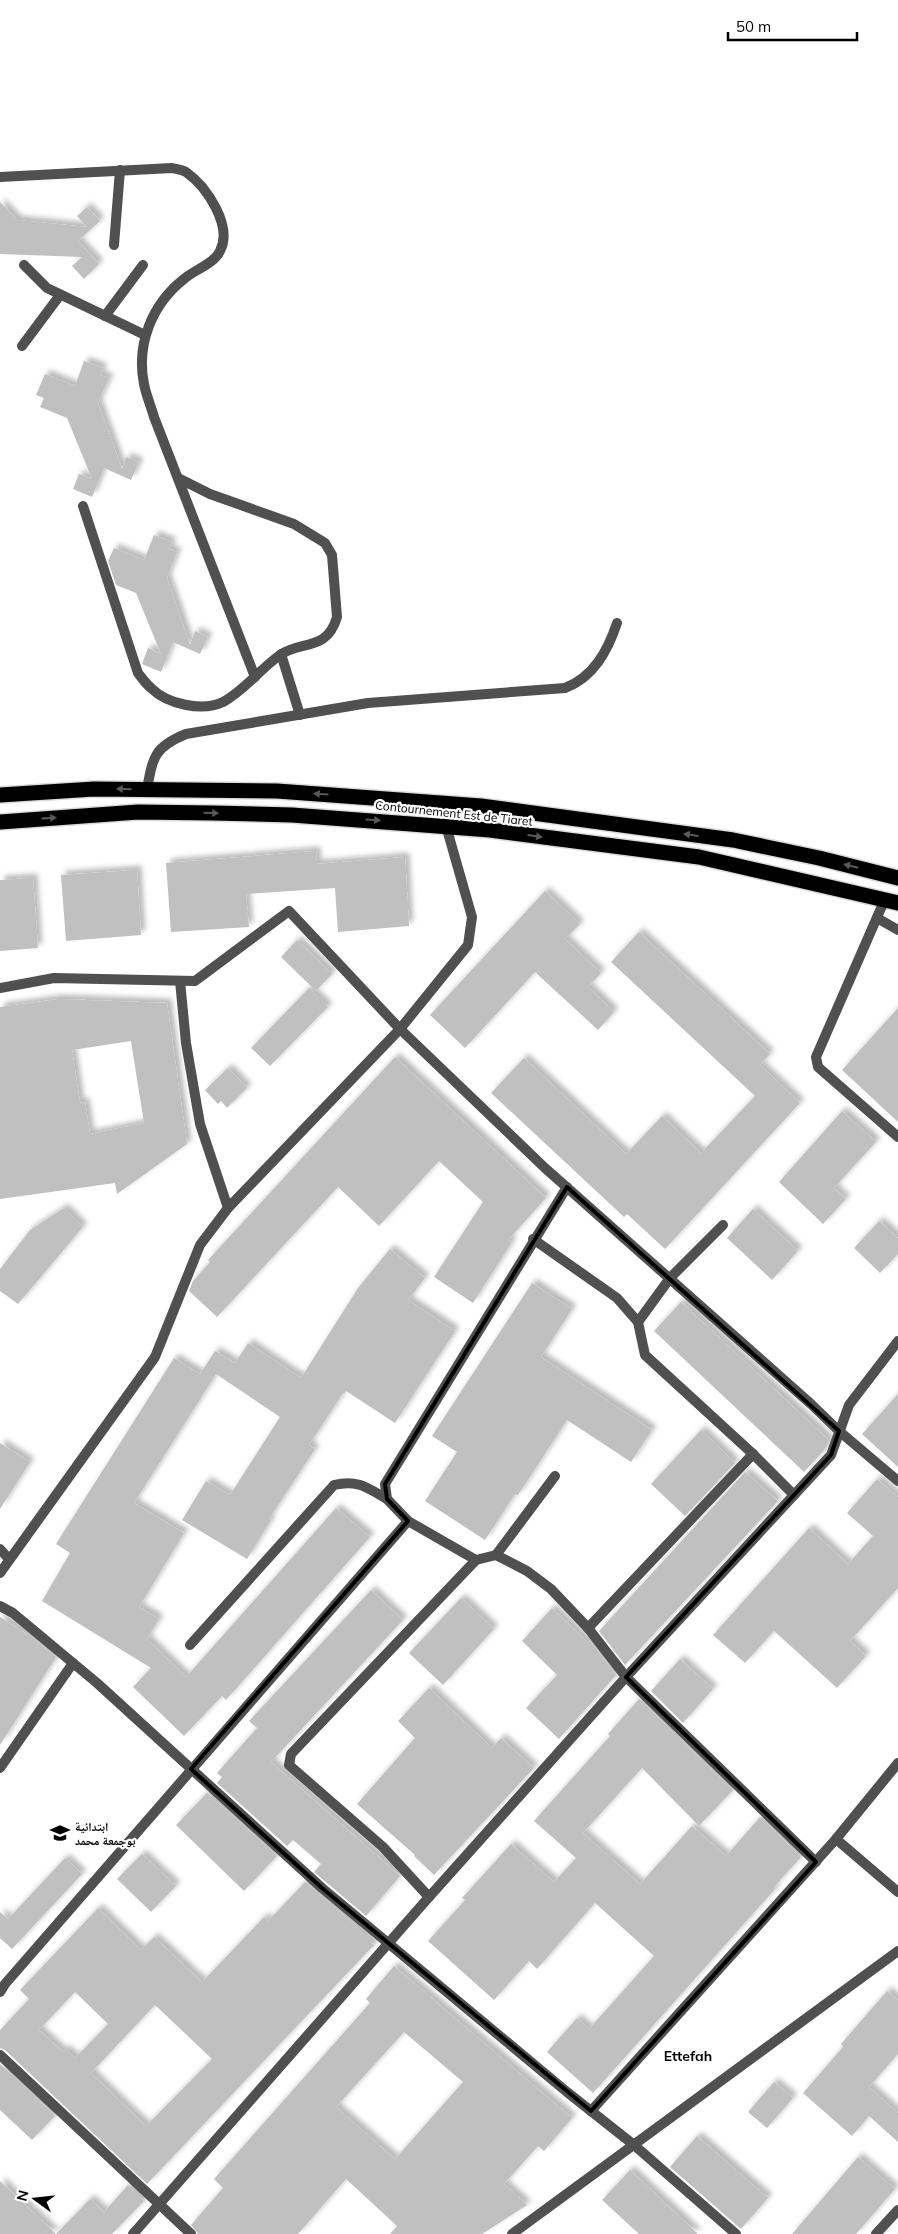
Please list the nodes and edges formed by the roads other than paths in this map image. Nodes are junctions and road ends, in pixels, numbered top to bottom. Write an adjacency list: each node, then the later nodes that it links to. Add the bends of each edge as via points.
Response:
1 (120, 170): 2 (street); 3 (street); 8 (street, via 172,168 185,171 198,182 214,205 222,227 224,241 220,253 168,294)
2 (0, 176)
3 (114, 244)
4 (24, 265): 6 (street, via 47,288)
5 (143, 265): 7 (street)
6 (60, 295): 7 (street); 9 (street)
7 (105, 316): 8 (street)
8 (145, 335): 10 (street, via 141,358 144,384)
9 (22, 346)
10 (178, 478): 13 (street, via 294,524 325,543 332,556 338,617 335,626 326,638); 14 (street)
11 (83, 506): 14 (street, via 138,673 152,689 179,703 207,706 223,702)
12 (617, 623): 15 (street, via 596,666 579,683 565,688 368,703)
13 (281, 654): 14 (street); 15 (street)
14 (255, 677)
15 (300, 715): 16 (street, via 186,734 168,741 152,764)
16 (147, 789): 17 (highway, Contournement Est de Tiaret, one-way to 17); 20 (highway, Contournement Est de Tiaret, one-way to 16, via 733,840 480,806 277,791)
17 (0, 795)
18 (0, 822): 19 (highway, Contournement Est de Tiaret, one-way to 19, via 138,812 292,815)
19 (446, 826): 21 (highway, Contournement Est de Tiaret, one-way to 21, via 699,857); 26 (street, via 472,916 468,945)
20 (898, 878)
21 (892, 902): 22 (street)
22 (877, 918): 23 (street); 27 (street, via 816,1056 818,1067)
23 (898, 930)
24 (180, 981): 25 (street, via 54,978); 26 (street, via 195,981 290,911); 29 (street, via 186,1043 200,1124)
25 (0, 988)
26 (400, 1029): 28 (street); 29 (street)
27 (898, 1137)
28 (567, 1188): 31 (street); 32 (street)
29 (228, 1208): 44 (street, via 200,1245 154,1357)
30 (722, 1225): 32 (street)
31 (534, 1239): 33 (street, via 617,1298); 40 (street, via 385,1484)
32 (670, 1278): 33 (street); 35 (street)
33 (638, 1322): 36 (street, via 645,1355)
34 (898, 1341): 35 (street, via 849,1405)
35 (839, 1432): 38 (street); 39 (street, via 831,1455)
36 (753, 1454): 39 (street); 48 (street)
37 (555, 1476): 43 (street)
38 (898, 1481)
39 (794, 1496): 51 (street)
40 (387, 1499): 41 (street); 49 (street, via 364,1485 346,1482 334,1485)
41 (408, 1521): 45 (street); 54 (street)
42 (0, 1548): 44 (street)
43 (496, 1555): 45 (street); 48 (street, via 527,1570 551,1589)
44 (9, 1560): 46 (street)
45 (476, 1560): 58 (street, via 292,1754 289,1765 383,1848)
46 (0, 1573)
47 (0, 1606): 50 (street)
48 (588, 1628): 51 (street)
49 (190, 1645)
50 (73, 1663): 53 (street); 54 (street)
51 (626, 1677): 56 (street); 58 (street)
52 (898, 1763): 55 (street)
53 (0, 1768)
54 (191, 1769): 59 (street); 61 (street)
55 (836, 1839): 56 (street); 57 (street)
56 (816, 1862): 63 (street)
57 (898, 1892)
58 (429, 1897): 59 (street)
59 (388, 1943): 63 (street); 65 (street)
60 (898, 1951): 64 (street)
61 (2, 1985)
62 (0, 2055): 65 (street)
63 (591, 2111): 64 (street)
64 (634, 2145): 69 (street); 70 (street)
65 (160, 2205): 67 (street); 68 (street)
66 (898, 2210): 71 (street)
67 (133, 2234)
68 (191, 2234)
69 (512, 2234)
70 (736, 2234)
71 (876, 2234)

